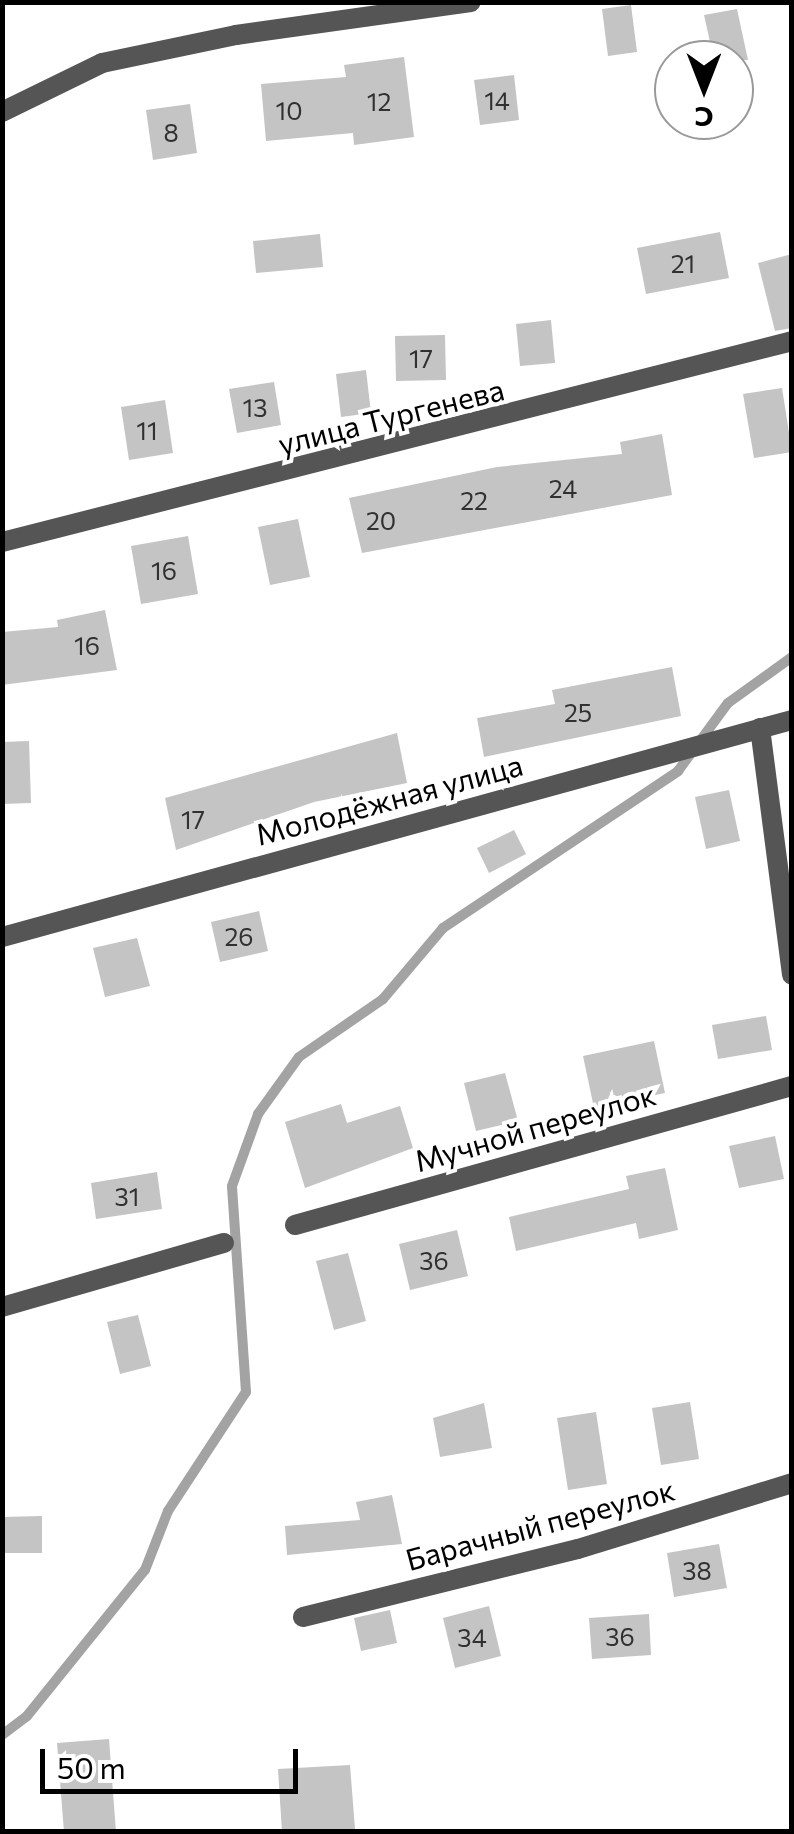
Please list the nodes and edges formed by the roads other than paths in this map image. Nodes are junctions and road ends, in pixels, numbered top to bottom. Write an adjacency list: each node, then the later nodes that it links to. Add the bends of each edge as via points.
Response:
1 (471, 2): 2 (street, via 236,35 102,63)
2 (2, 112)
3 (792, 341): 4 (street, улица Тургенева)
4 (2, 542)
5 (792, 720): 6 (street, Молодёжная улица)
6 (760, 728): 7 (street, Молодёжная улица); 8 (street)
7 (2, 937)
8 (792, 975)
9 (792, 1086): 10 (street, Мучной переулок)
10 (295, 1225)
11 (224, 1243): 12 (street)
12 (2, 1307)
13 (792, 1482): 14 (street, Барачный переулок, via 578,1549)
14 (303, 1617)

